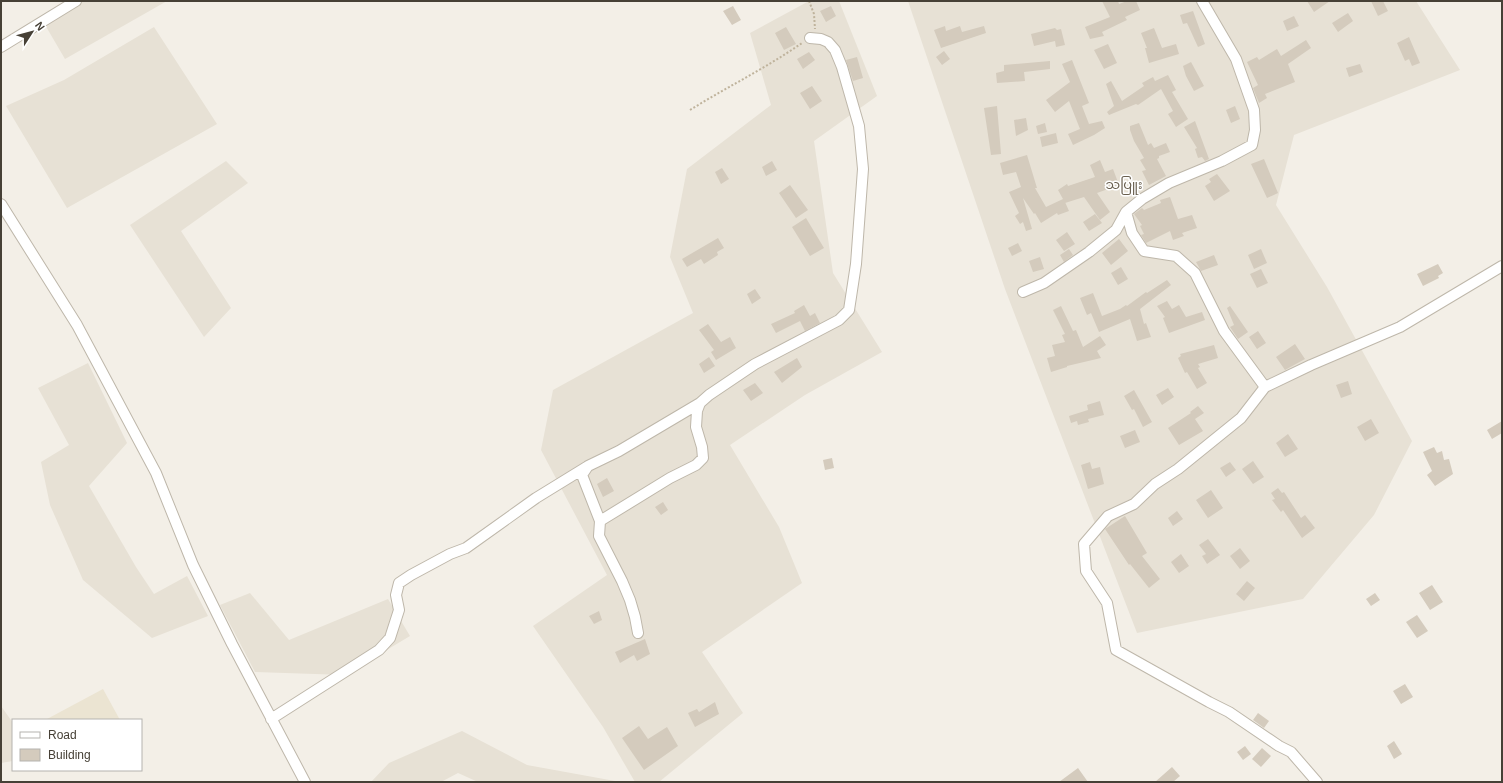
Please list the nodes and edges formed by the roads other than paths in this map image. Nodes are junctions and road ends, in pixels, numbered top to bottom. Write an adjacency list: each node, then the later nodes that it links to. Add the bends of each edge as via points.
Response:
1 (76, 1): 4 (street)
2 (1202, 1): 6 (street, via 1236,59 1254,110 1255,130 1252,145 1222,161 1169,183)
3 (810, 38): 10 (street, via 828,42 836,50 859,126 864,169 856,264 849,310 839,320 755,364)
4 (1, 47)
5 (1, 204): 14 (street, via 77,325 156,473 193,565)
6 (1126, 212): 8 (street, via 1116,230 1089,252 1044,283); 9 (street, via 1132,233 1144,251 1176,256 1195,273 1224,331)
7 (1502, 266): 9 (street, via 1400,327)
8 (1023, 292)
9 (1265, 387): 16 (street, via 1241,418 1155,484 1134,504 1108,516 1084,544 1086,570 1107,603 1116,650 1229,712 1292,752)
10 (700, 403): 11 (street, via 619,451); 12 (street, via 696,427 703,458 696,465)
11 (588, 466): 12 (street, via 582,475 583,481); 14 (street, via 536,498 466,548 450,554 399,583 396,595 399,610 390,638 379,650)
12 (600, 521): 13 (street, via 599,536 627,594)
13 (638, 633)
14 (271, 719): 15 (street)
15 (305, 782)
16 (1317, 782)

